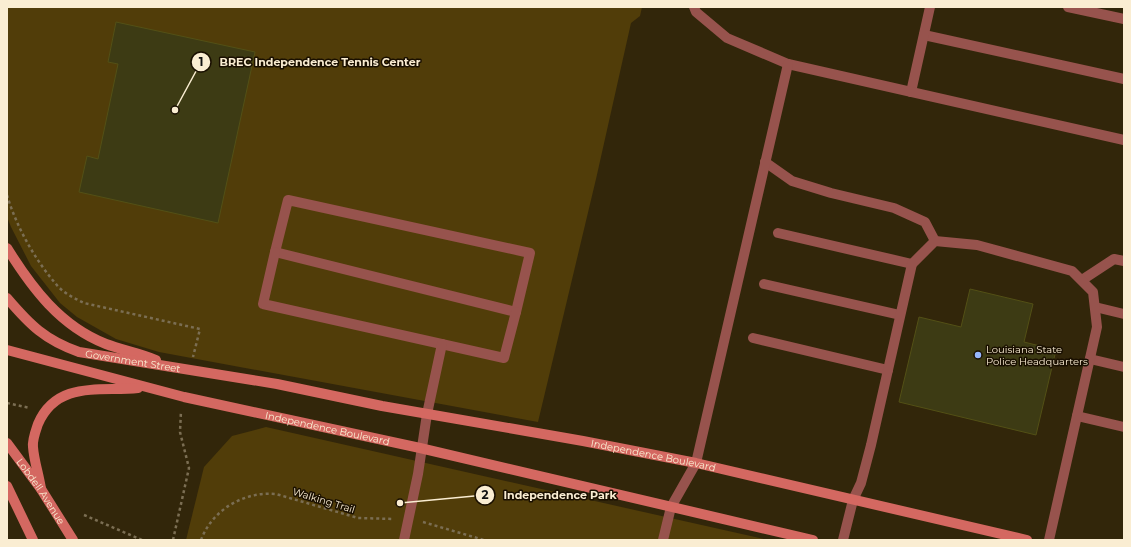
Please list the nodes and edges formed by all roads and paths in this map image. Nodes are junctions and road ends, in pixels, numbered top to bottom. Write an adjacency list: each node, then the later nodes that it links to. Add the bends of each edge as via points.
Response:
1 (694, 7): 6 (street, via 696,12 727,38)
2 (930, 7): 5 (street)
3 (1068, 7): 4 (street)
4 (1124, 19)
5 (924, 34): 7 (street); 8 (street)
6 (788, 64): 8 (street); 10 (street)
7 (1124, 79)
8 (911, 92): 9 (street)
9 (1124, 140)
10 (765, 162): 13 (street, via 792,181 894,208 925,222); 44 (street)
11 (7, 195): 29 (path, via 27,241 56,285 84,303 200,329)
12 (778, 233): 17 (street)
13 (935, 241): 17 (street); 18 (street, via 976,245 1072,271)
14 (7, 248): 30 (main road, via 35,291 65,320 106,344 150,357)
15 (275, 252): 22 (street); 22 (street, via 288,200 530,253); 26 (street, via 262,304)
16 (1124, 261): 18 (street, via 1114,258)
17 (912, 264): 24 (street)
18 (1082, 280): 21 (street, via 1093,292)
19 (764, 284): 24 (street)
20 (7, 298): 30 (main road, Government Street, via 38,332 65,347 79,352)
21 (1095, 307): 23 (street); 28 (street, via 1097,327)
22 (516, 312): 26 (street, via 504,358)
23 (1124, 314)
24 (900, 315): 32 (street)
25 (753, 338): 32 (street)
26 (442, 344): 38 (street)
27 (7, 350): 34 (main road, Government Street)
28 (1090, 359): 31 (street); 40 (street)
29 (192, 360)
30 (168, 366): 33 (main road, Government Street)
31 (1124, 367)
32 (888, 370): 47 (street, via 863,477)
33 (277, 384): 38 (main road, Independence Boulevard)
34 (144, 387): 37 (main road, Government Street); 46 (main road, via 88,389 59,399 48,408 41,417 32,446)
35 (7, 402): 36 (path)
36 (30, 409)
37 (239, 409): 43 (main road, Independence Boulevard)
38 (427, 414): 43 (street); 44 (main road, Independence Boulevard)
39 (180, 415): 54 (path, via 180,432 189,468)
40 (1077, 416): 41 (street); 62 (street)
41 (1124, 427)
42 (7, 443): 46 (main road, Lobdell Avenue)
43 (420, 448): 48 (main road, Independence Boulevard); 50 (street)
44 (696, 463): 47 (main road, Independence Boulevard); 48 (street)
45 (7, 486): 51 (main road)
46 (41, 489): 52 (main road, Lobdell Avenue)
47 (853, 500): 60 (street); 61 (main road, Independence Boulevard)
48 (671, 507): 58 (street); 59 (main road, Independence Boulevard)
49 (84, 515): 53 (path)
50 (409, 520): 55 (path, Walking Trail, via 358,518 263,492 237,500 210,521); 56 (street); 57 (path, Walking Trail)
51 (34, 540)
52 (73, 540)
53 (142, 540)
54 (173, 540)
55 (201, 540)
56 (404, 540)
57 (484, 540)
58 (663, 540)
59 (813, 540)
60 (843, 540)
61 (1027, 540)
62 (1049, 540)

